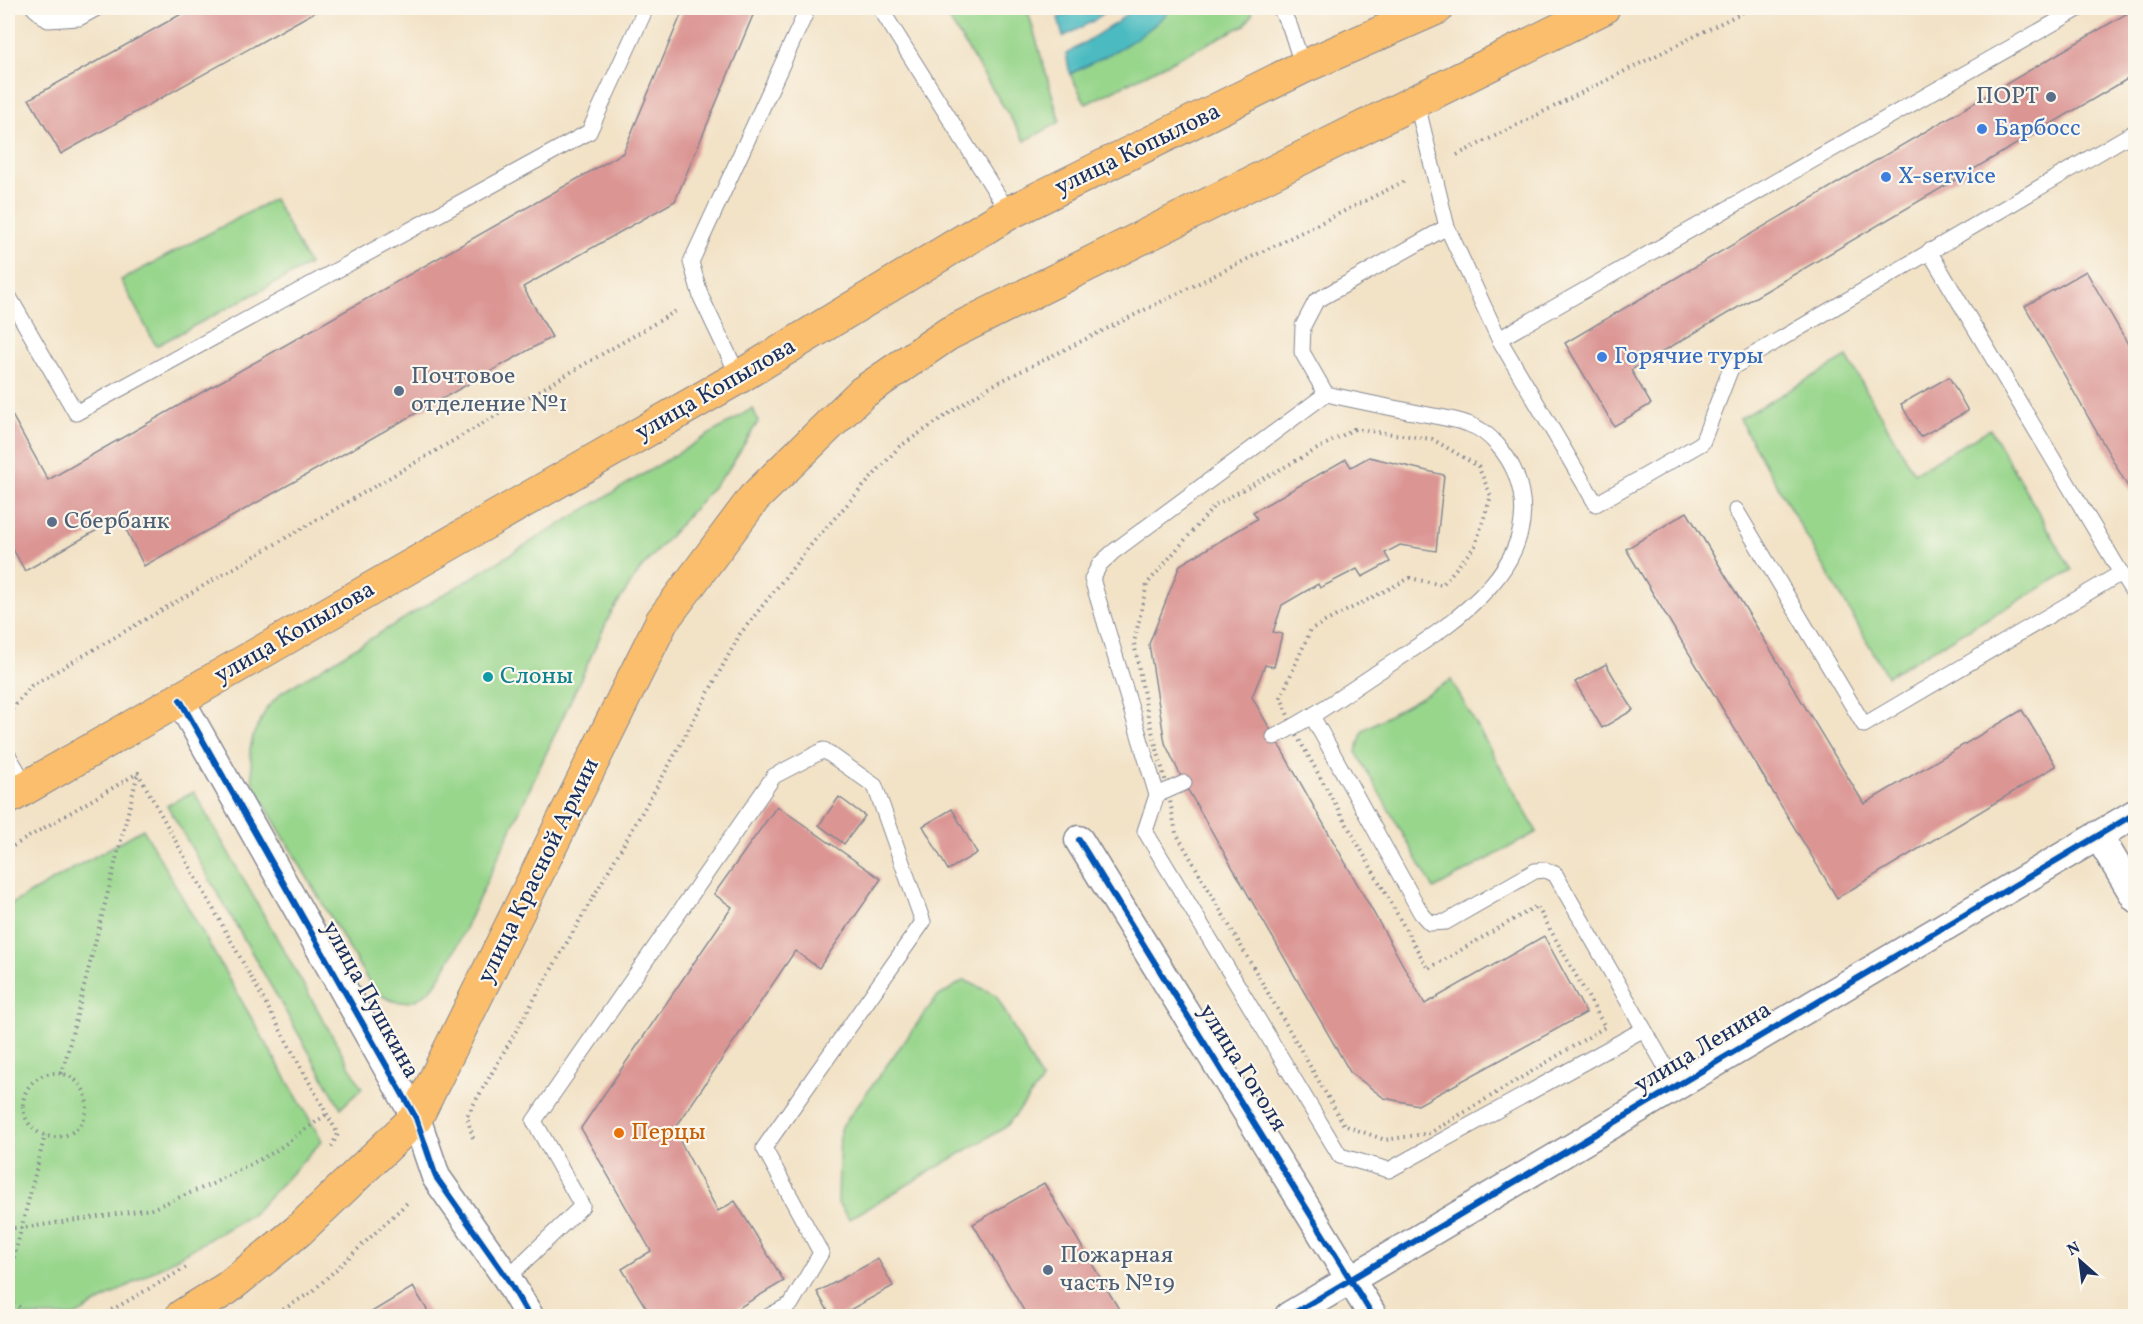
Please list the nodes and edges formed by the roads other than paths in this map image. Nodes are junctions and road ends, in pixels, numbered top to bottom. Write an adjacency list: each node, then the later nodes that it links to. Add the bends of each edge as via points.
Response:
1 (34, 8): 2 (lane, via 48,20 79,18)
2 (97, 8)
3 (646, 8): 16 (lane, via 588,132 76,413)
4 (808, 8): 18 (lane, via 691,262 701,297)
5 (880, 8): 13 (lane)
6 (1280, 8): 10 (lane)
7 (1437, 8): 10 (main road, улица Копылова)
8 (1603, 8): 11 (main road)
9 (2080, 8): 17 (lane)
10 (1303, 68): 13 (main road, улица Копылова)
11 (1416, 99): 14 (lane); 36 (main road, улица Красной Армии, via 948,334 861,393 754,498 662,621)
12 (2136, 131): 15 (lane)
13 (1009, 213): 18 (main road, улица Копылова)
14 (1447, 227): 17 (lane); 19 (lane, via 1316,301 1303,326 1302,352)
15 (1929, 251): 17 (lane, via 1731,368 1702,443 1596,504); 21 (lane)
16 (8, 295)
17 (1499, 339)
18 (739, 377): 23 (main road, улица Копылова)
19 (1326, 394): 24 (lane, via 1470,424 1496,442 1511,462 1520,484 1525,515 1518,544 1478,600 1447,627); 29 (lane, via 1113,552 1092,579)
20 (1736, 510): 21 (lane, via 1864,725)
21 (2121, 573): 22 (lane)
22 (2136, 597)
23 (180, 700): 28 (main road, улица Копылова); 36 (street, улица Пушкина)
24 (1312, 716): 25 (lane); 34 (lane, via 1420,913 1430,923 1446,922 1535,872 1555,873)
25 (1274, 737)
26 (8, 755): 28 (lane)
27 (1184, 783): 29 (lane)
28 (17, 793)
29 (1157, 795): 34 (lane, via 1145,831 1340,1156 1389,1170)
30 (2136, 813): 31 (street, улица Ленина)
31 (2098, 836): 33 (street); 35 (street, улица Ленина)
32 (1079, 840): 38 (street, улица Гоголя)
33 (2136, 898)
34 (1644, 1029): 35 (lane)
35 (1676, 1085): 38 (street, улица Ленина)
36 (416, 1118): 37 (street, улица Пушкина, via 436,1177); 39 (main road, улица Красной Армии, via 298,1231 226,1289)
37 (507, 1278): 40 (street, улица Пушкина); 41 (lane, via 582,1206 534,1121 774,776 824,750 875,786 923,922 764,1148 821,1253 791,1304)
38 (1348, 1280): 42 (street, улица Ленина); 43 (street, улица Гоголя)
39 (182, 1317)
40 (529, 1317)
41 (769, 1317)
42 (1289, 1317)
43 (1372, 1317)

